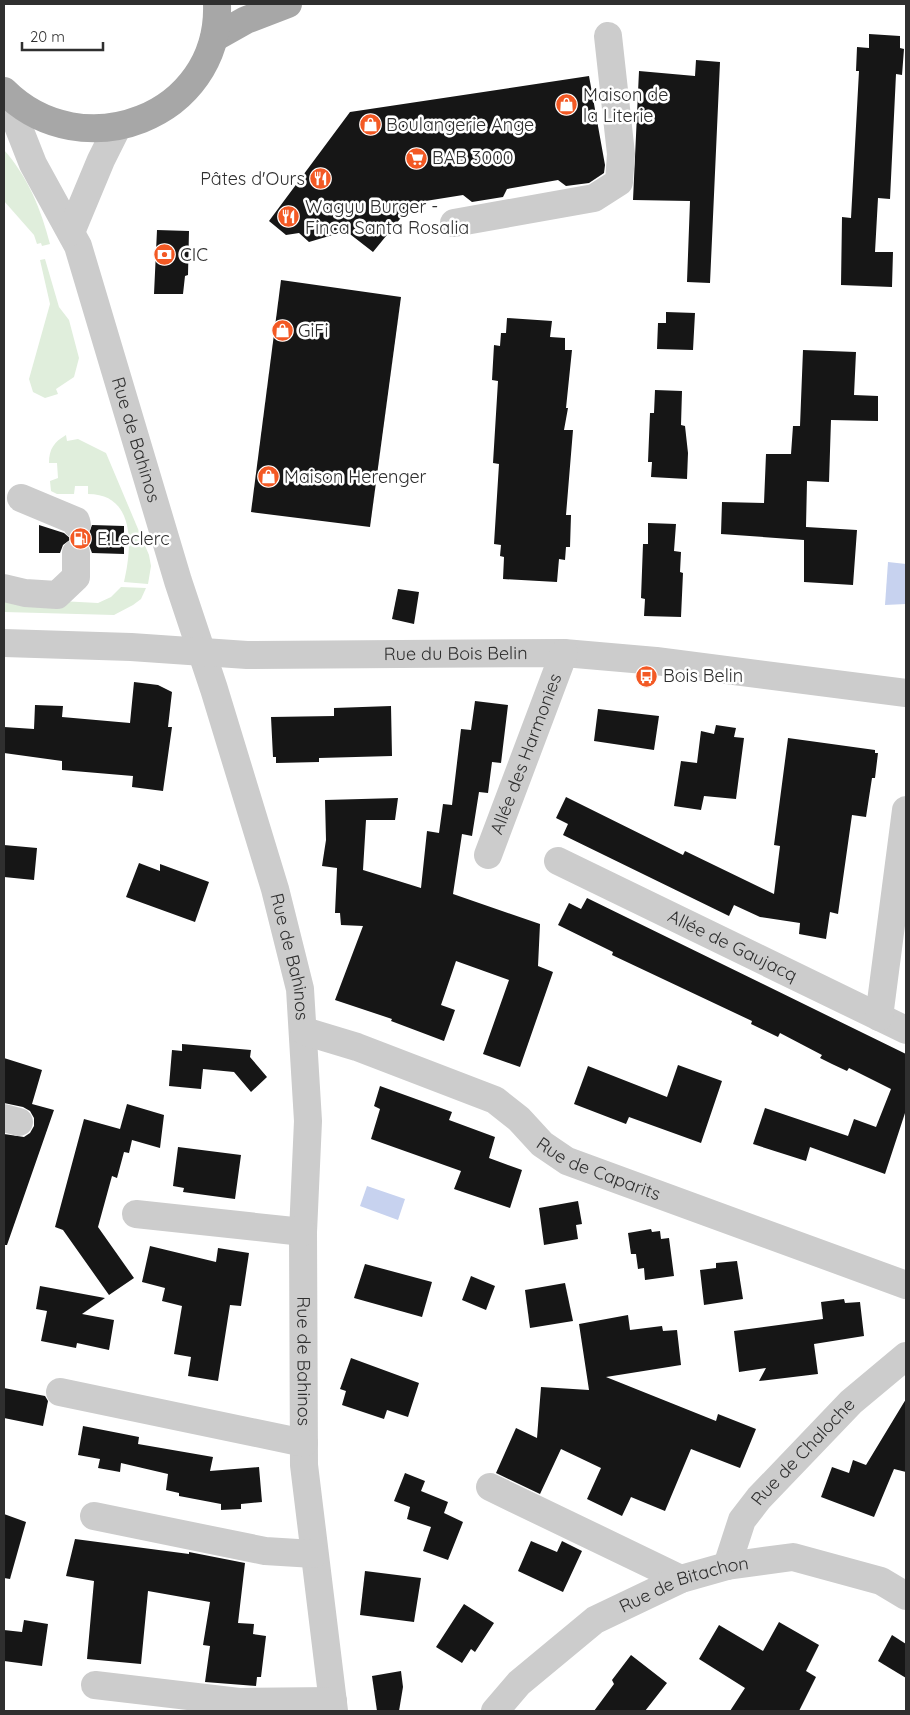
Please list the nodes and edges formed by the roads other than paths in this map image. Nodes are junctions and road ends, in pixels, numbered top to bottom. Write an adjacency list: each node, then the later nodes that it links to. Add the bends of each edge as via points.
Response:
1 (217, 4): 4 (main road)
2 (288, 4): 4 (main road, via 246,20)
3 (608, 36): 7 (street, via 621,154 619,182 594,198)
4 (214, 38): 6 (main road, via 207,58 184,92 153,115)
5 (4, 92): 6 (main road, via 38,117 77,129); 8 (street, Rue de Bahinos, via 33,164)
6 (117, 128): 8 (street, via 100,160)
7 (454, 224)
8 (72, 232): 14 (street, Rue de Bahinos)
9 (20, 498): 10 (street, via 76,521)
10 (77, 525)
11 (76, 553): 12 (street, via 76,577 58,595)
12 (4, 588)
13 (4, 643): 14 (street, Rue du Bois Belin)
14 (202, 653): 15 (street, Rue du Bois Belin); 22 (street, Rue de Bahinos, via 275,889 300,989)
15 (564, 653): 16 (street, Rue du Bois Belin, via 656,661); 18 (street, Allée des Harmonies)
16 (906, 693)
17 (906, 810): 20 (street)
18 (488, 855)
19 (558, 861): 20 (street, Allée de Gaujacq)
20 (879, 1017): 21 (street, Allée de Gaujacq)
21 (906, 1030)
22 (304, 1031): 24 (street, Rue de Bahinos, via 308,1120); 25 (street, Rue de Caparits, via 357,1047 495,1100 519,1119 542,1144 567,1160)
23 (136, 1214): 24 (street)
24 (303, 1232): 28 (street, Rue de Bahinos)
25 (906, 1285)
26 (906, 1356): 32 (street, Rue de Chaloche, via 851,1402 759,1498 742,1520)
27 (60, 1392): 28 (street)
28 (304, 1442): 31 (street, Rue de Bahinos)
29 (490, 1487): 33 (street)
30 (94, 1516): 31 (street, via 265,1550)
31 (314, 1554): 36 (street, Rue de Bahinos)
32 (727, 1566): 33 (street, Rue de Bitachon); 34 (street, Rue de Bitachon, via 793,1557 881,1581)
33 (681, 1579): 37 (street, Rue de Bitachon, via 595,1620 519,1683)
34 (906, 1596)
35 (95, 1685): 36 (street, via 239,1702)
36 (334, 1706)
37 (494, 1711)

